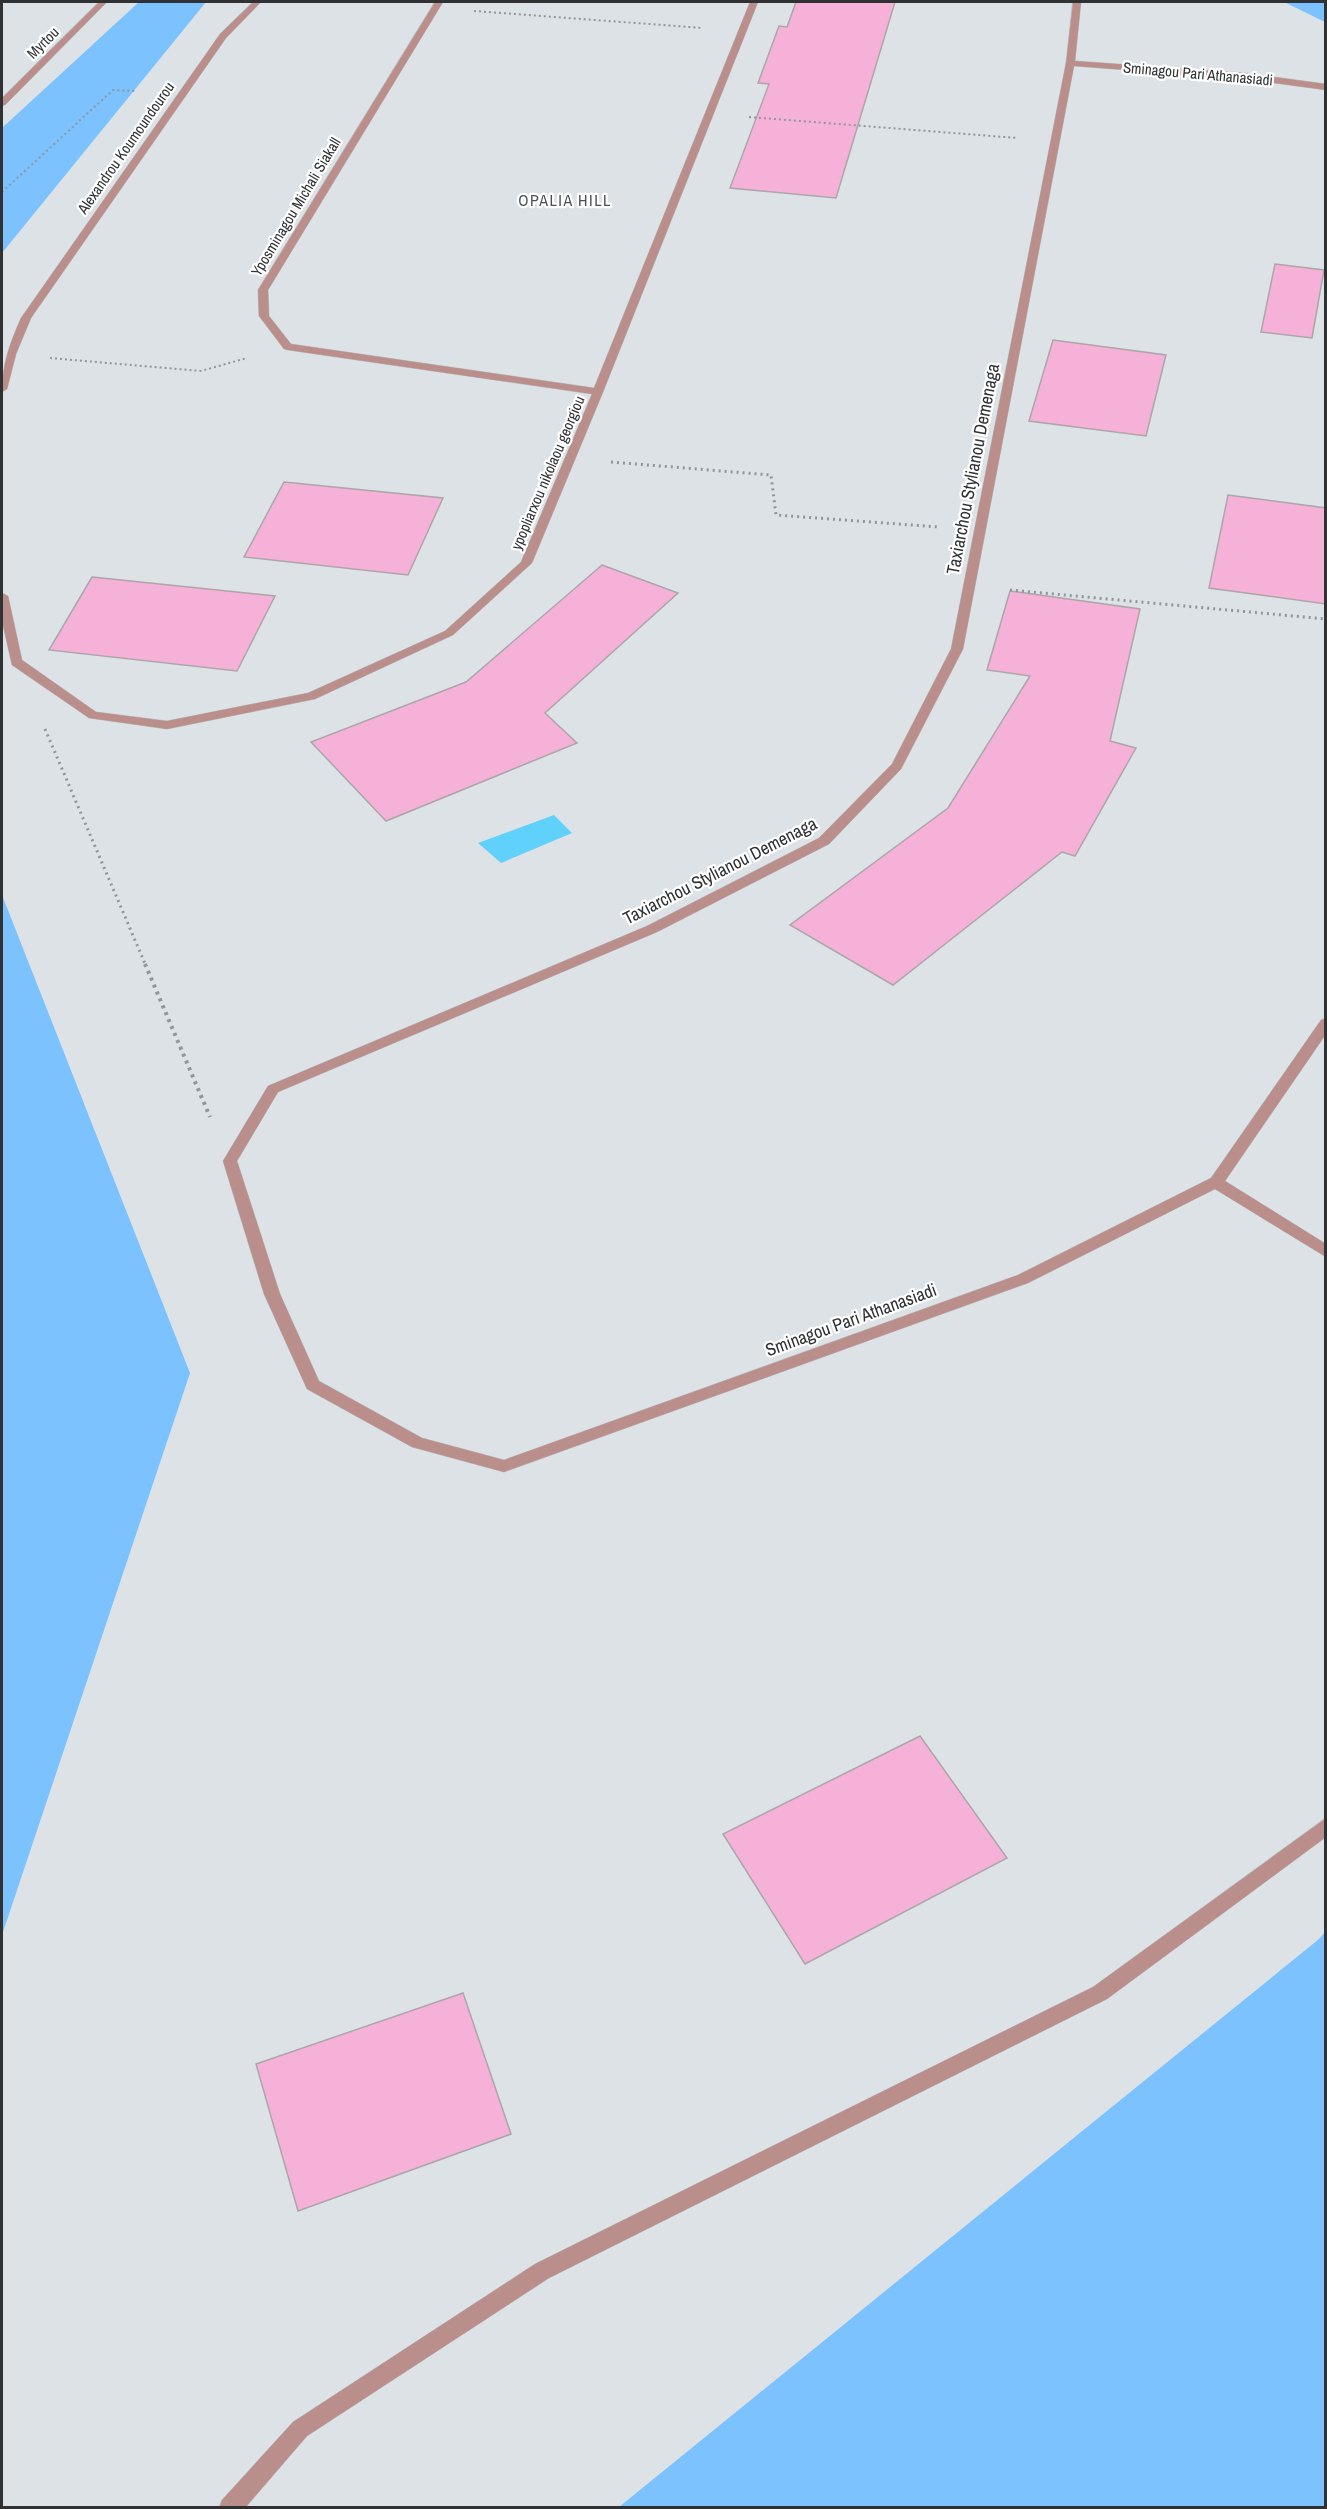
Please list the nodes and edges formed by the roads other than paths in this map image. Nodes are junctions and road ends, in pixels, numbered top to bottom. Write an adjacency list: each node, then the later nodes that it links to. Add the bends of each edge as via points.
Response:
1 (103, 2): 8 (street, Myrtou)
2 (257, 2): 9 (street, Alexandrou Koumoundourou, via 223,36 26,318 10,354)
3 (754, 2): 10 (street, ypopliarxou nikolaou georgiou)
4 (1077, 2): 6 (street, Taxiarchou Stylianou Demenaga)
5 (436, 5): 10 (street, Yposminagou Michali Siakall, via 263,290 264,316 288,347)
6 (1070, 63): 7 (street, Sminagou Pari Athanasiadi, via 1245,76); 15 (street, Taxiarchou Stylianou Demenaga, via 957,649 897,766 824,841 652,929 273,1089 230,1161 272,1294)
7 (1326, 87)
8 (2, 103)
9 (2, 389)
10 (598, 392): 11 (street, ypopliarxou nikolaou georgiou, via 526,563 449,633 311,696 167,725 93,715 16,662)
11 (2, 596)
12 (1326, 1023): 13 (street, Sminagou Pari Athanasiadi)
13 (1216, 1182): 14 (street); 15 (street, Sminagou Pari Athanasiadi, via 1023,1279 504,1466 418,1443)
14 (1326, 1252)
15 (313, 1385)
16 (1326, 1826): 17 (street, via 1100,1993 542,2271 300,2429)
17 (230, 2508)

